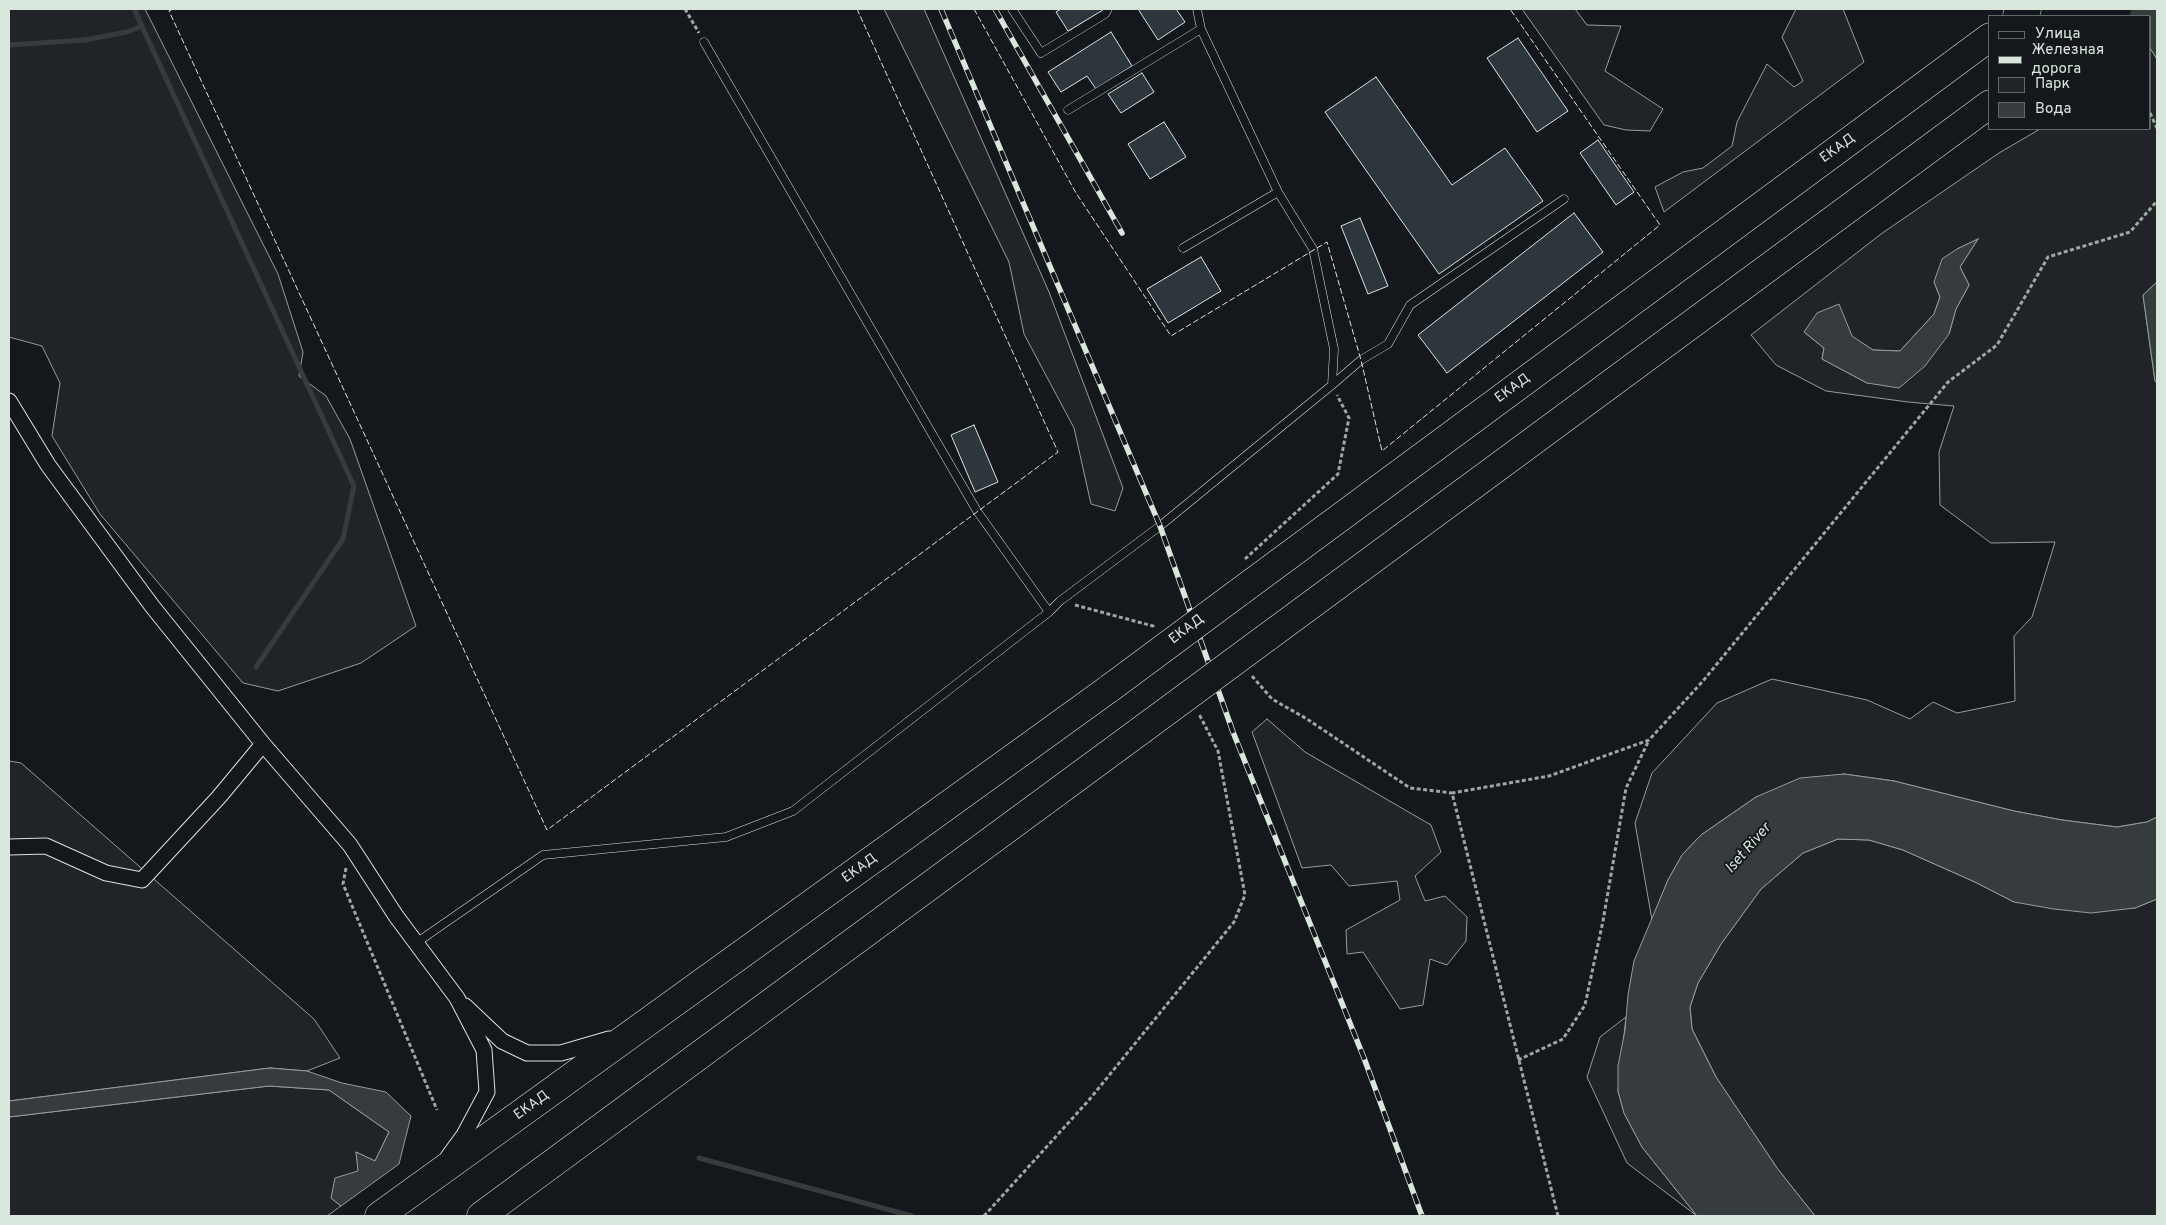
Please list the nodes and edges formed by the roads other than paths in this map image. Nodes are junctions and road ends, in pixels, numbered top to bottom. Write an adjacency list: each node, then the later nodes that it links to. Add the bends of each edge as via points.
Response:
1 (1012, 9): 2 (lane, via 1041,53 1105,14)
2 (1108, 9)
3 (1197, 9): 4 (lane)
4 (1202, 29): 8 (lane); 9 (lane)
5 (1988, 37): 19 (highway, ЕКАД, bridge, via 1110,688)
6 (704, 42): 14 (lane, via 977,511)
7 (1988, 105): 22 (highway, bridge)
8 (1068, 110)
9 (1278, 192): 11 (lane); 12 (lane, via 1313,249 1334,349)
10 (1564, 199): 12 (lane, via 1410,305 1388,344 1361,360)
11 (1183, 248)
12 (1332, 385): 14 (lane)
13 (9, 401): 15 (street, via 48,464 140,590)
14 (1049, 612): 17 (lane, via 793,811 726,837 543,855)
15 (263, 744): 16 (street, via 142,880 106,873 46,846); 17 (street, via 350,845)
16 (9, 847)
17 (416, 942): 18 (street)
18 (457, 998): 19 (street, via 502,1041 527,1053 561,1053 591,1046); 20 (street, via 484,1050 487,1092 464,1135)
19 (643, 1026): 20 (highway, ЕКАД)
20 (433, 1176): 21 (highway, ЕКАД)
21 (379, 1216)
22 (481, 1216)

